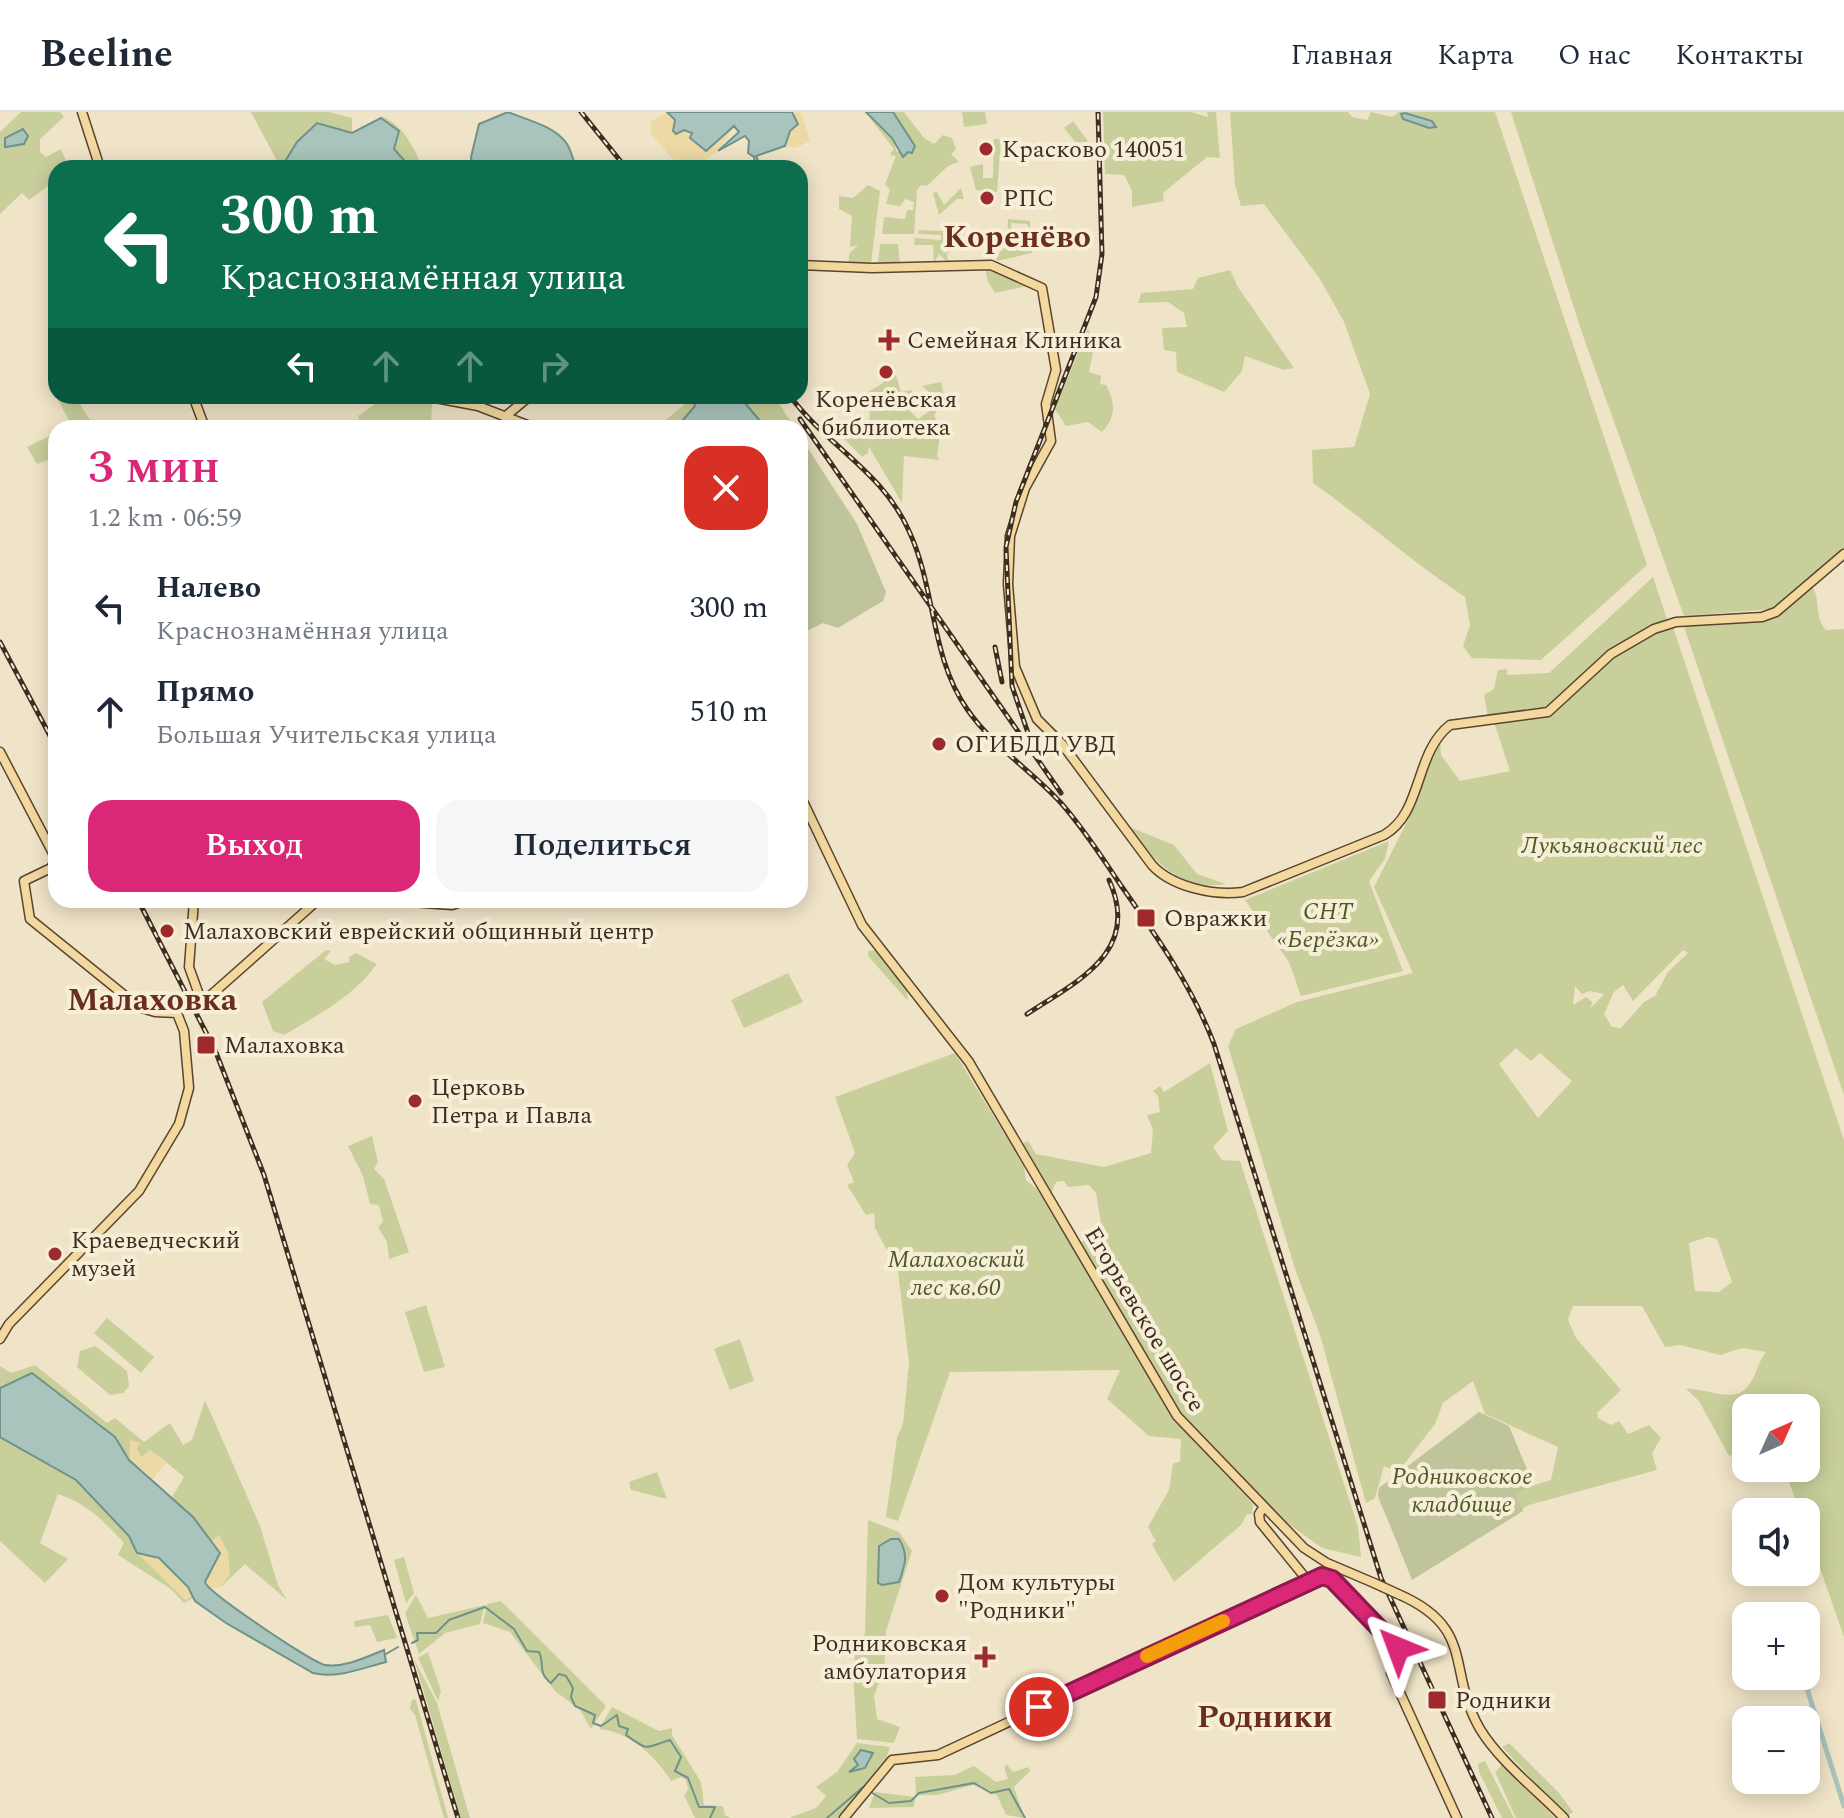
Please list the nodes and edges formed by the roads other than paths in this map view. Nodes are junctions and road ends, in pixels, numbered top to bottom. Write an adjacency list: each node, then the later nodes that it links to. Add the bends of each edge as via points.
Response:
1 (84, 112): 2 (main road)
2 (97, 160)
3 (808, 265): 8 (main road, via 1000,267 1042,288 1056,370 1046,404 1051,441 1025,488 1008,559 1020,684 1037,719 1062,744 1160,874 1183,884 1221,893 1254,889 1392,830 1403,816 1429,749 1450,725 1548,712 1611,654 1654,629 1776,612)
4 (460, 404): 6 (main road)
5 (520, 404): 6 (main road)
6 (507, 415): 7 (main road)
7 (518, 420)
8 (1844, 554)
9 (0, 752): 11 (main road)
10 (808, 812): 16 (main road, Егорьевское шоссе, via 862,925 969,1062 1177,1416)
11 (48, 846)
12 (48, 867): 15 (main road, via 24,881 30,919 139,1007 175,1012 183,1025 189,1088 181,1119 139,1191)
13 (193, 908): 14 (main road, via 189,967 202,1003)
14 (309, 908)
15 (0, 1339)
16 (1263, 1508): 17 (main road, via 1262,1525); 20 (main road, Егорьевское шоссе, bridge, via 1311,1554 1426,1609 1447,1629 1482,1732)
17 (1308, 1581): 18 (main road, via 938,1755 892,1760); 19 (main road, via 1327,1576 1401,1651 1391,1667)
18 (844, 1818)
19 (1457, 1818)
20 (1564, 1818)

